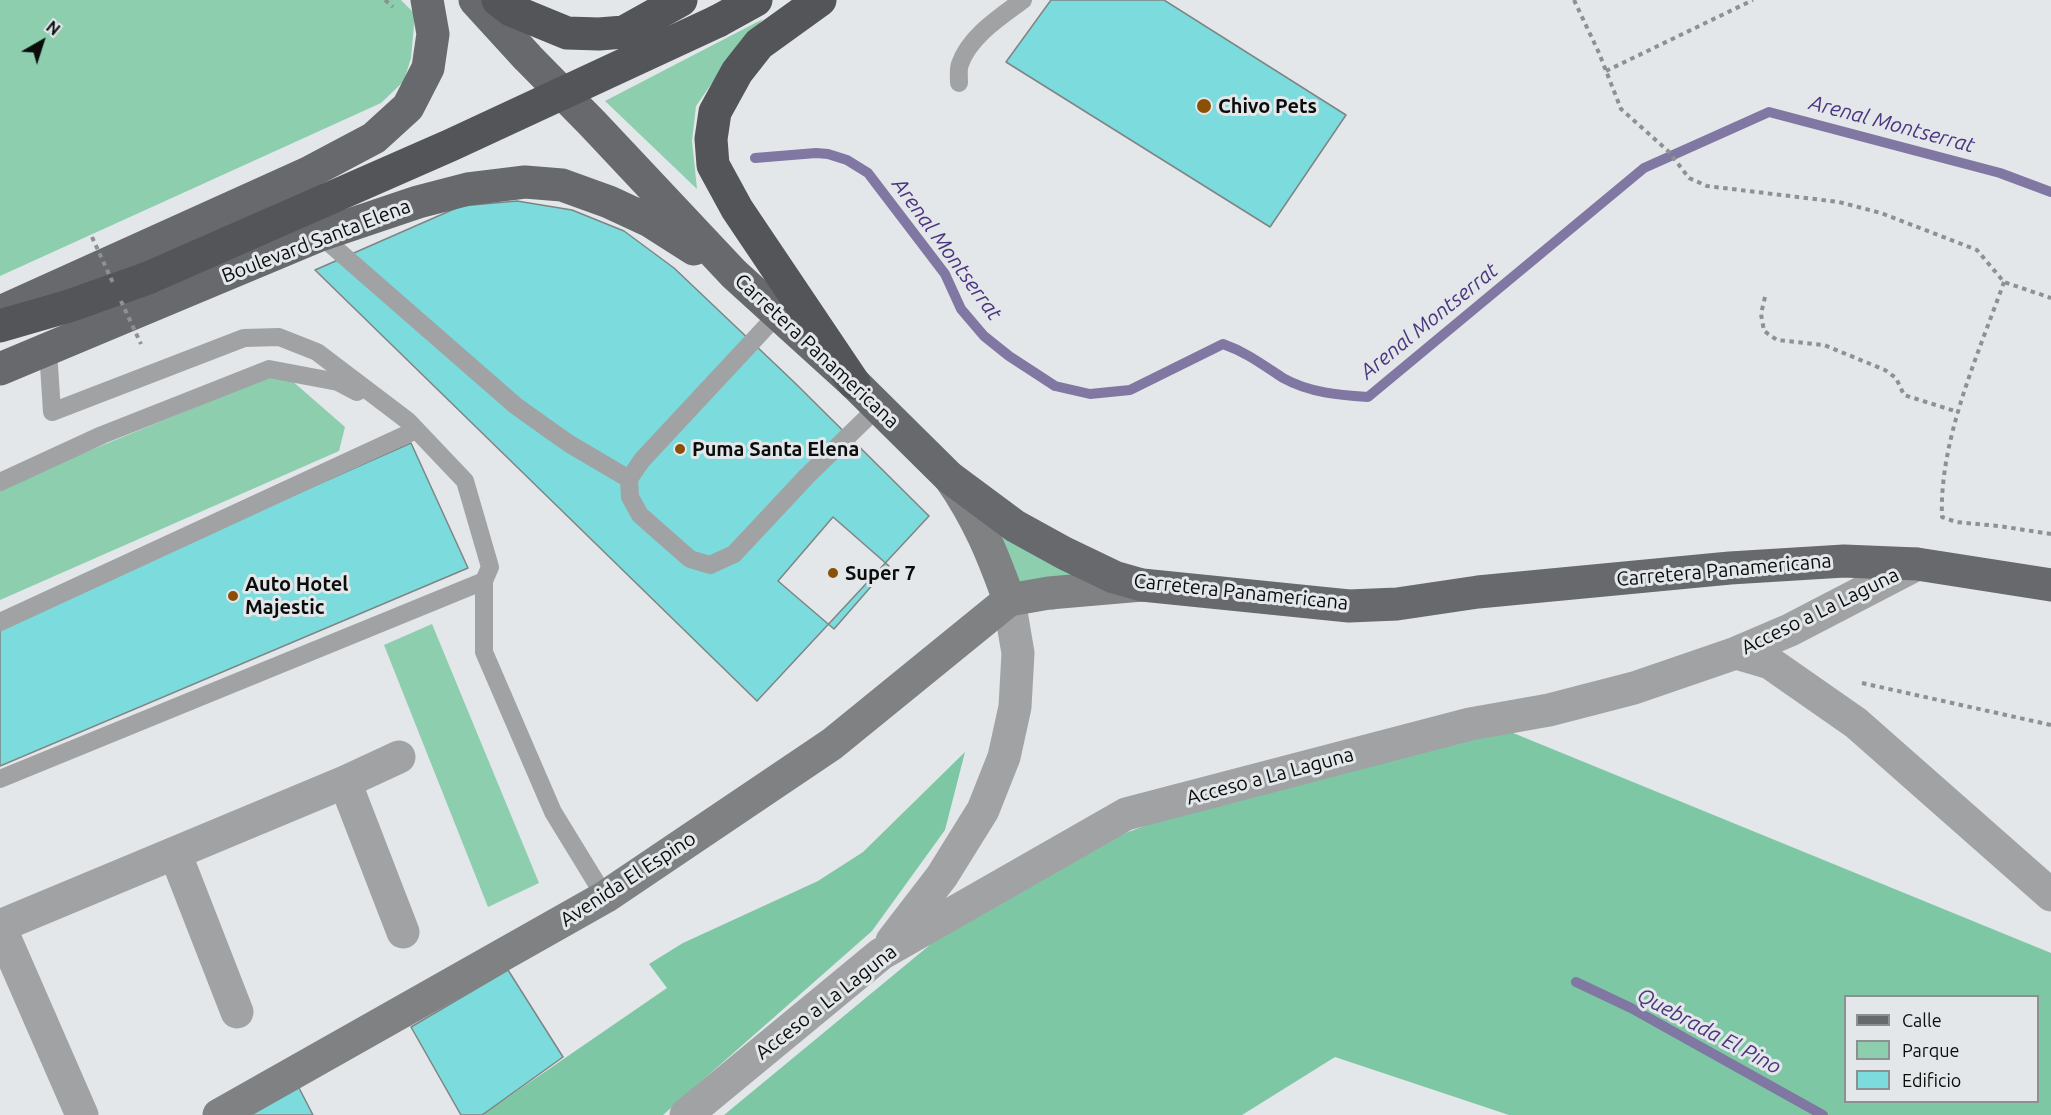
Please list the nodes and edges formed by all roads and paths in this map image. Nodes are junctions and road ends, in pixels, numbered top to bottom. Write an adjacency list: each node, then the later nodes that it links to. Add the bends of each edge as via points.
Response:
1 (428, 0): 17 (main road, via 433,34 428,68 408,107 374,138 309,173)
2 (475, 0): 13 (main road, Carretera Panamericana)
3 (498, 0): 4 (highway, via 511,10 567,33 599,34 624,32)
4 (681, 0)
5 (756, 0): 19 (highway, bridge, via 451,145 148,278)
6 (820, 0): 22 (highway, via 759,45 737,72 715,112 713,165 737,208)
7 (1023, 0): 11 (lane, via 991,23 967,50 959,65)
8 (1574, 0): 10 (path)
9 (1753, 0): 10 (path)
10 (1606, 71): 14 (path, via 1621,109 1669,152 1689,178 1707,186 1839,202 1881,213 1977,250)
11 (959, 83)
12 (320, 235): 13 (main road, Boulevard Santa Elena, via 468,189 525,183 562,185 650,221); 20 (main road, Boulevard Santa Elena); 27 (lane, via 516,406)
13 (734, 274): 18 (main road, Carretera Panamericana)
14 (2004, 282): 16 (path); 24 (path)
15 (1765, 297): 24 (path, via 1761,314 1764,331 1777,340 1824,345 1885,370 1896,378 1904,395)
16 (2051, 298)
17 (0, 312)
18 (778, 315): 22 (main road, Carretera Panamericana); 27 (lane, via 642,460)
19 (0, 326)
20 (48, 350): 21 (main road, Boulevard Santa Elena); 25 (lane, via 52,412 244,338 279,337 317,352)
21 (0, 369)
22 (854, 382): 23 (main road, Carretera Panamericana)
23 (878, 408): 26 (main road, Carretera Panamericana); 27 (lane, via 734,554 710,565 690,559 640,515 630,497)
24 (1958, 412): 29 (path, via 1941,492 1941,517)
25 (412, 426): 28 (lane, via 338,382 269,369 102,435); 31 (lane, via 465,481 490,567); 35 (lane)
26 (949, 477): 32 (main road, Carretera Panamericana, via 1015,526 1064,553); 34 (main road, via 970,506)
27 (629, 479)
28 (0, 482)
29 (2051, 534)
30 (1917, 564): 32 (main road, Carretera Panamericana, via 1844,561 1730,568 1349,606); 33 (main road, Carretera Panamericana); 36 (street, Acceso a La Laguna, via 1790,630)
31 (484, 581): 40 (lane); 44 (lane, via 484,652 553,812)
32 (1142, 585): 34 (main road, Avenida El Espino, via 1049,592)
33 (2051, 585)
34 (1009, 600): 44 (main road, Avenida El Espino, via 832,744); 47 (street, via 1018,652 1015,707 1004,757 983,810 942,876)
35 (0, 622)
36 (1736, 653): 43 (street, via 1770,663 1856,723); 47 (street, Acceso a La Laguna, via 1549,710 1470,724 1126,814)
37 (1861, 683): 38 (path)
38 (2051, 725)
39 (399, 757): 41 (street)
40 (0, 779)
41 (345, 782): 42 (street); 46 (street)
42 (175, 853): 45 (street); 48 (street)
43 (2051, 895)
44 (605, 897): 50 (main road, Avenida El Espino)
45 (0, 927): 49 (street)
46 (403, 932)
47 (881, 954): 51 (street, Acceso a La Laguna)
48 (237, 1012)
49 (82, 1115)
50 (219, 1115)
51 (686, 1115)

